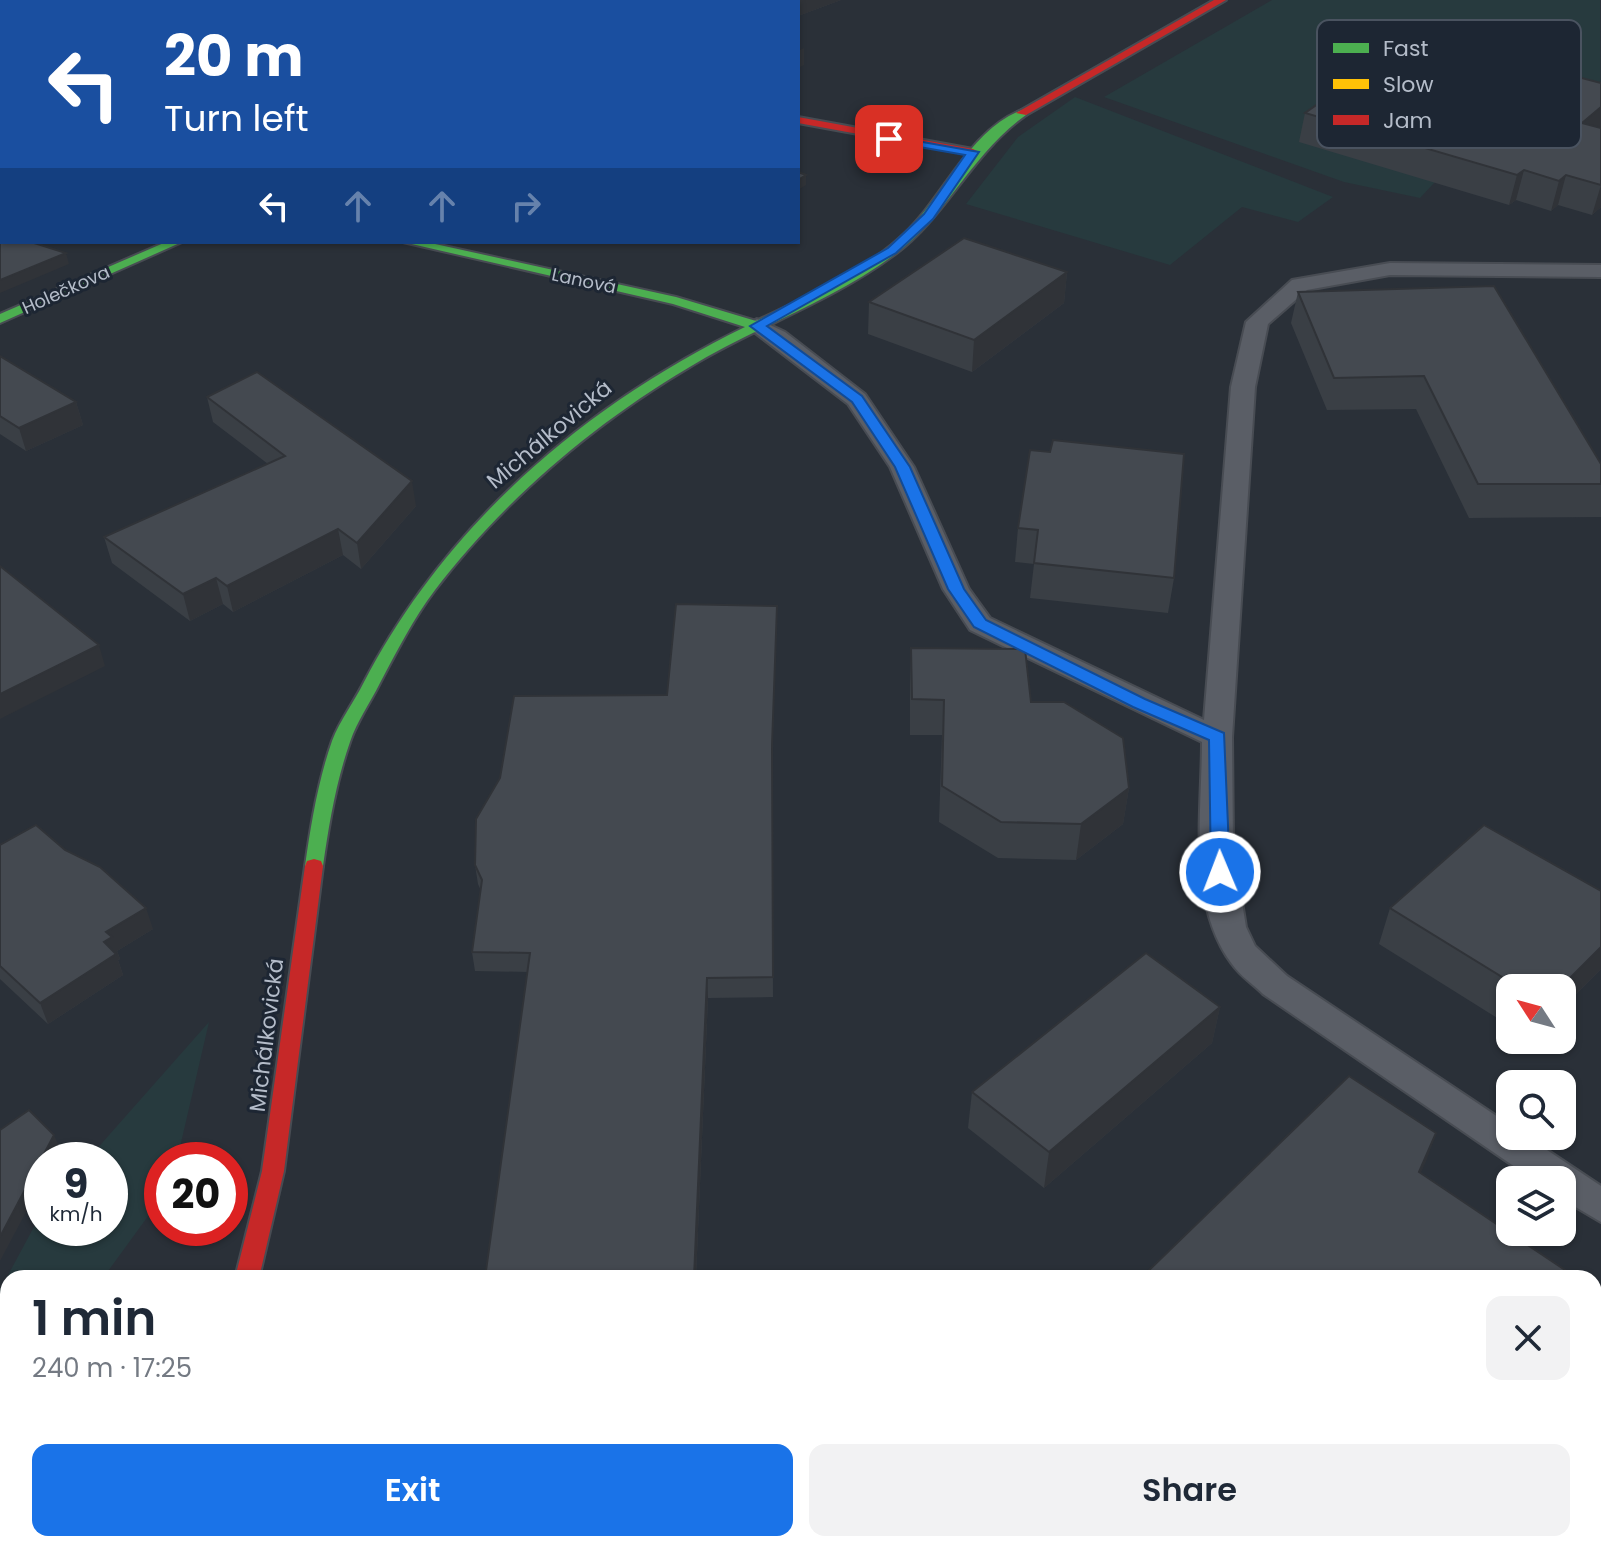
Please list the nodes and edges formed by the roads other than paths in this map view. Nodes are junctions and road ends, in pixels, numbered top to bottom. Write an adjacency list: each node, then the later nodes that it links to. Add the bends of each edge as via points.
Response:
1 (1221, 0): 3 (street, Michálkovická, via 1021,112)
2 (800, 120): 3 (street)
3 (973, 152): 8 (street, Michálkovická, via 929,216 892,251)
4 (171, 244): 7 (street, Holečkova)
5 (418, 244): 8 (street, Lanová, via 676,301)
6 (1601, 271): 9 (lane, via 1390,269 1300,285 1257,322 1243,387)
7 (0, 319)
8 (757, 326): 9 (lane, via 857,399 902,467 956,589 980,624); 10 (street, Michálkovická, via 638,392 537,473 451,559 389,647 342,740 321,814)
9 (1217, 737): 11 (lane, via 1220,872 1225,910 1240,952 1275,985)
10 (273, 1171): 12 (street, Michálkovická); 13 (street, Michálkovická)
11 (1601, 1206)
12 (231, 1270)
13 (249, 1270)

